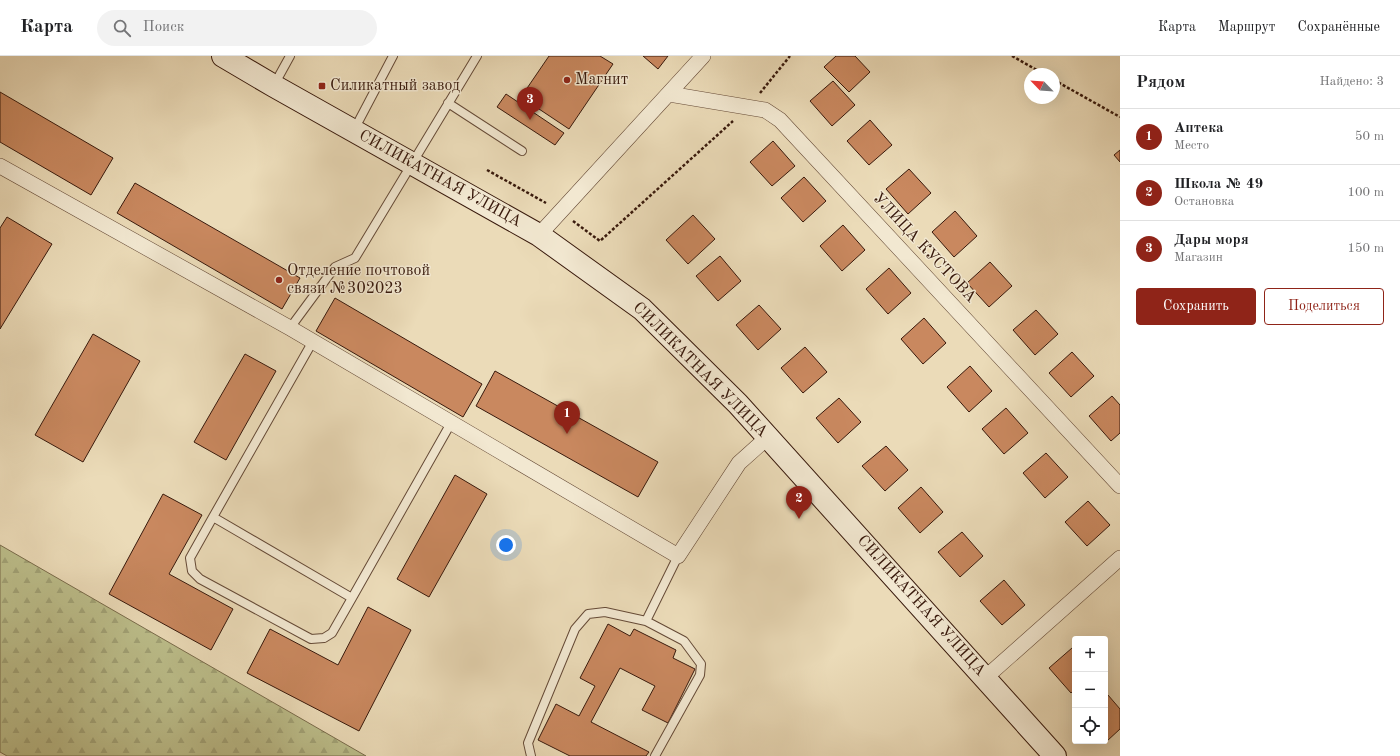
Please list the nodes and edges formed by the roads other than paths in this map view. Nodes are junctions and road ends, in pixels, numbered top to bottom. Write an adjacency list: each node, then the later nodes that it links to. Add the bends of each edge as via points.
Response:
1 (223, 56): 6 (street, СИЛИКАТНАЯ УЛИЦА)
2 (290, 56): 6 (lane)
3 (393, 56): 9 (lane)
4 (478, 56): 8 (lane)
5 (703, 56): 7 (street)
6 (274, 86): 9 (street, СИЛИКАТНАЯ УЛИЦА)
7 (669, 94): 13 (street); 18 (street, УЛИЦА КУСТОВА, via 765,110 780,120)
8 (448, 103): 10 (lane); 11 (lane)
9 (354, 131): 11 (street, СИЛИКАТНАЯ УЛИЦА)
10 (522, 151)
11 (413, 164): 13 (street, СИЛИКАТНАЯ УЛИЦА); 14 (lane, via 355,258 335,267)
12 (0, 166): 14 (street)
13 (539, 235): 17 (street, СИЛИКАТНАЯ УЛИЦА, via 642,310)
14 (290, 328): 15 (street)
15 (313, 342): 16 (street); 19 (lane)
16 (451, 423): 20 (street); 22 (lane)
17 (768, 437): 20 (street, via 739,462); 24 (street, СИЛИКАТНАЯ УЛИЦА)
18 (1120, 486)
19 (213, 517): 22 (lane); 22 (lane, via 190,558 192,571 200,579 311,639 324,638 332,633)
20 (678, 556): 23 (lane)
21 (1120, 558): 24 (street)
22 (352, 598)
23 (646, 621): 25 (lane, via 605,612 588,614 575,629 528,743); 26 (lane, via 684,640 701,664 700,675)
24 (985, 678): 27 (street, СИЛИКАТНАЯ УЛИЦА)
25 (531, 756)
26 (655, 756)
27 (1055, 756)

